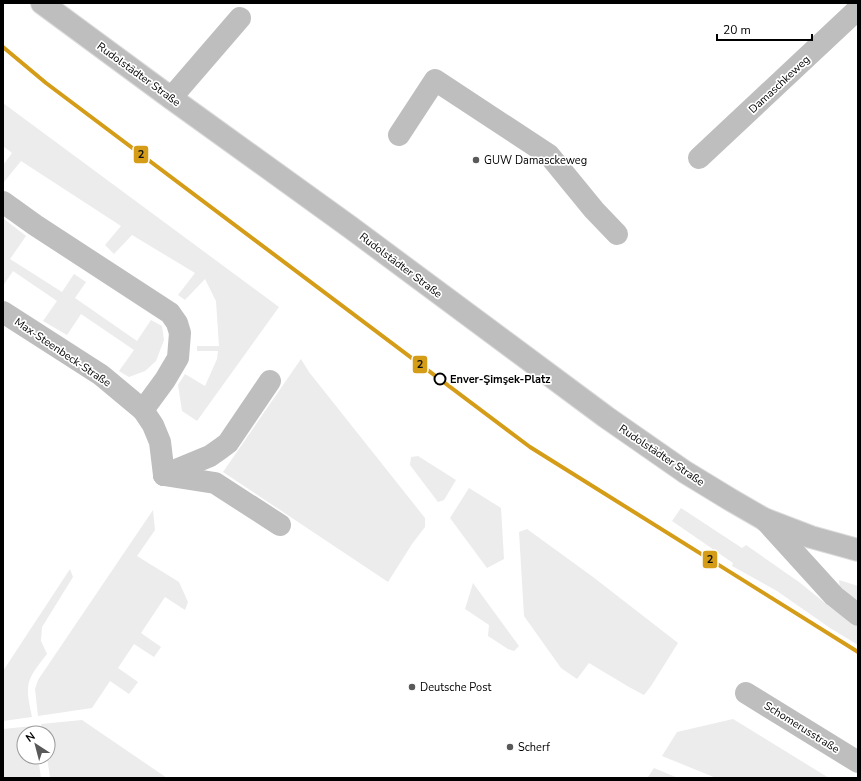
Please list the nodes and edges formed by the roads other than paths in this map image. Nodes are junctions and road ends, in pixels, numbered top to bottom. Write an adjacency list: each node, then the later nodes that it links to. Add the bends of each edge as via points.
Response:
1 (42, 3): 4 (main road, Rudolstädter Straße)
2 (858, 9): 6 (main road, Damaschkeweg)
3 (240, 18): 4 (main road)
4 (170, 98): 13 (main road, Rudolstädter Straße, via 350,227 606,417 685,472)
5 (399, 135): 8 (main road, via 435,80 549,155 594,210)
6 (699, 158)
7 (3, 202): 11 (main road, via 170,313 177,323 180,333 178,358)
8 (618, 234)
9 (3, 312): 11 (main road, Max-Steenbeck-Straße, via 101,375)
10 (270, 381): 12 (main road, via 228,443 210,456)
11 (143, 410): 12 (main road, Max-Steenbeck-Straße, via 160,442)
12 (164, 475): 14 (main road, via 215,483)
13 (764, 519): 15 (main road, Rudolstädter Straße, via 811,537); 16 (main road, Rudolstädter Straße, via 834,596)
14 (280, 525)
15 (858, 550)
16 (858, 615)
17 (746, 693): 18 (main road, Schomerusstraße)
18 (858, 762)

